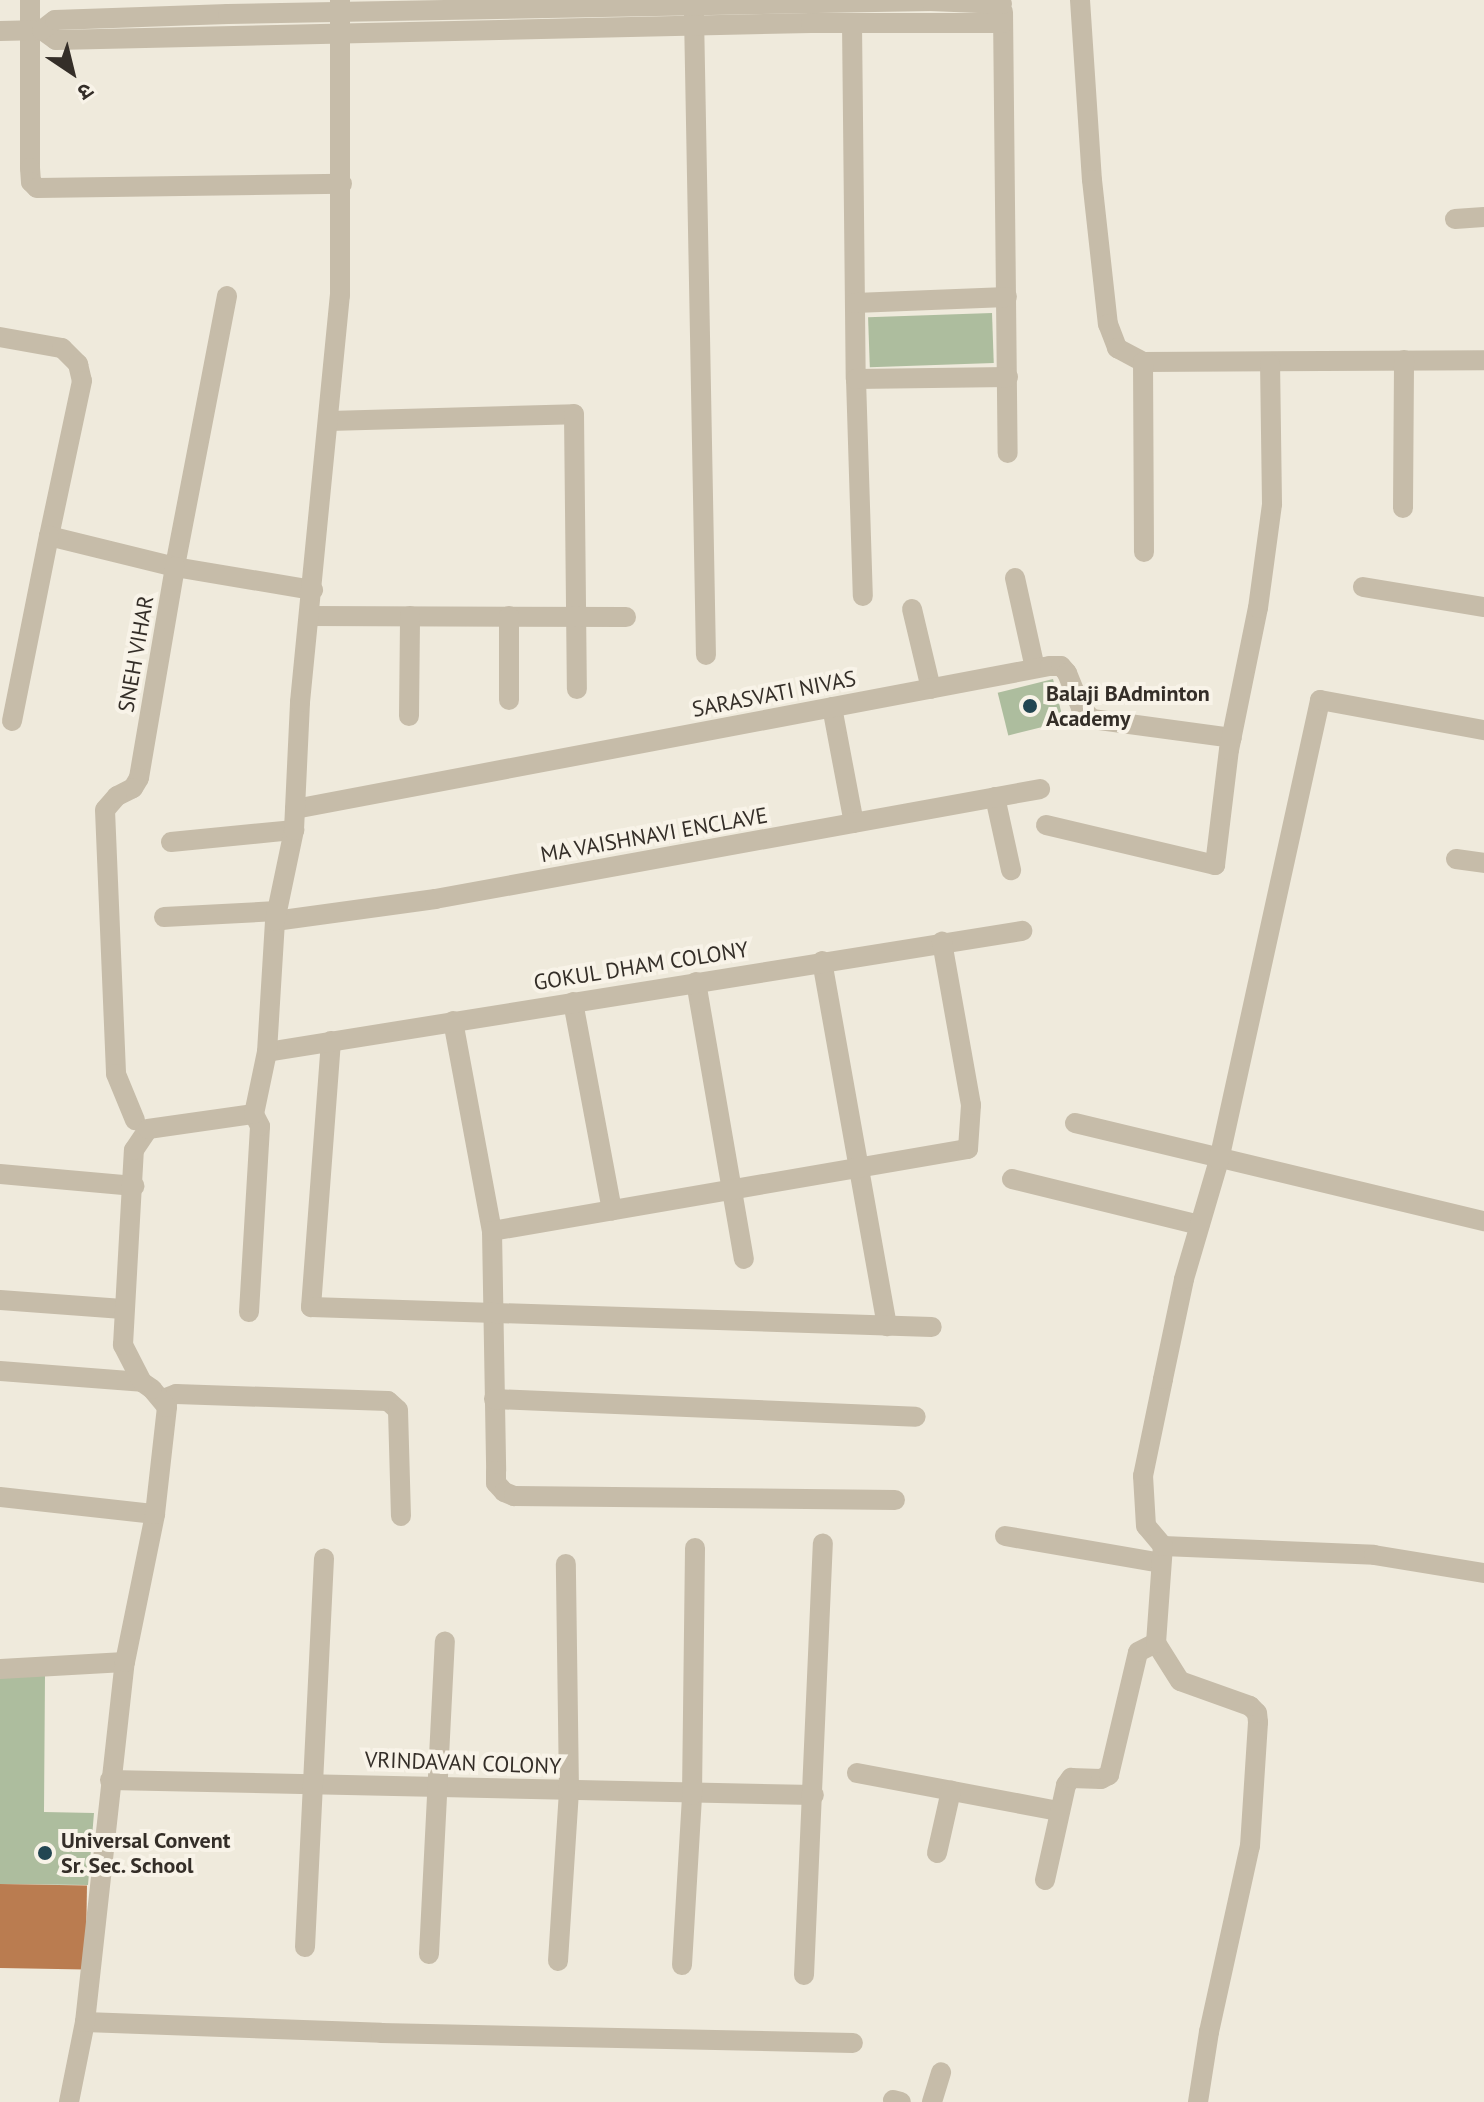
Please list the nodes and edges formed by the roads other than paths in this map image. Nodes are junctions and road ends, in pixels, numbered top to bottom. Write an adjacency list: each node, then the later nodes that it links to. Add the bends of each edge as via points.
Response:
1 (30, 0): 12 (street)
2 (1080, 0): 25 (street, via 1108,324 1117,348)
3 (931, 1): 4 (street); 7 (street)
4 (902, 2): 8 (street); 11 (street)
5 (418, 5): 6 (street); 9 (street); 14 (street)
6 (340, 6): 12 (street, via 55,20); 15 (street)
7 (1003, 9): 11 (street); 20 (street)
8 (694, 16): 9 (street); 10 (street); 46 (street)
9 (558, 19): 14 (street)
10 (852, 23): 11 (street); 21 (street)
11 (901, 23)
12 (36, 30): 13 (street); 15 (street, via 56,40); 16 (street, via 30,168 37,188)
13 (0, 31)
14 (418, 32): 15 (street)
15 (340, 34): 16 (street)
16 (342, 184): 29 (street, via 340,295)
17 (1484, 217): 18 (street)
18 (1455, 219)
19 (227, 296): 34 (street, SNEH VIHAR)
20 (1007, 297): 21 (street); 27 (street)
21 (855, 303): 28 (street)
22 (0, 337): 32 (street, via 62,348 78,364 82,381)
23 (1404, 360): 24 (street); 26 (street); 31 (street)
24 (1484, 360)
25 (1143, 362): 26 (street); 33 (street)
26 (1270, 364): 55 (street, via 1272,504)
27 (1008, 377): 28 (street); 30 (street)
28 (856, 379): 38 (street)
29 (329, 421): 37 (street); 44 (street, via 574,414)
30 (1008, 453)
31 (1403, 508)
32 (49, 536): 34 (street); 53 (street)
33 (1144, 552)
34 (175, 567): 37 (street); 76 (street, SNEH VIHAR, via 139,778 105,810 116,1074)
35 (1015, 578): 47 (street)
36 (1363, 587): 39 (street)
37 (313, 590): 41 (street)
38 (863, 596)
39 (1484, 607)
40 (912, 609): 49 (street)
41 (310, 616): 42 (street); 58 (street)
42 (410, 616): 43 (street); 52 (street)
43 (509, 616): 44 (street); 50 (street)
44 (578, 616): 45 (street); 48 (street)
45 (626, 617)
46 (706, 655)
47 (1035, 668): 49 (street, SARASVATI NIVAS); 55 (street, SARASVATI NIVAS, via 1061,666 1092,719)
48 (577, 689)
49 (931, 689): 51 (street, SARASVATI NIVAS)
50 (509, 700)
51 (832, 707): 58 (street, SARASVATI NIVAS); 59 (street)
52 (409, 716)
53 (12, 721)
54 (1484, 730): 78 (street, via 1320,700)
55 (1232, 738): 60 (street, via 1215,865)
56 (1040, 789): 57 (street, MA VAISHNAVI ENCLAVE)
57 (995, 797): 59 (street, MA VAISHNAVI ENCLAVE); 64 (street)
58 (295, 820): 61 (street, SARASVATI NIVAS); 65 (street)
59 (854, 823): 65 (street, MA VAISHNAVI ENCLAVE, via 435,899)
60 (1046, 825)
61 (171, 842)
62 (1456, 859): 63 (street)
63 (1484, 863)
64 (1011, 870)
65 (276, 916): 66 (street, MA VAISHNAVI ENCLAVE); 74 (street)
66 (164, 917)
67 (1022, 931): 68 (street, GOKUL DHAM COLONY)
68 (942, 942): 69 (street, GOKUL DHAM COLONY); 79 (street, via 971,1105 968,1149)
69 (822, 961): 70 (street, GOKUL DHAM COLONY); 79 (street)
70 (696, 982): 71 (street, GOKUL DHAM COLONY); 83 (street)
71 (573, 1002): 72 (street, GOKUL DHAM COLONY); 84 (street)
72 (453, 1021): 73 (street, GOKUL DHAM COLONY); 87 (street)
73 (331, 1041): 74 (street, GOKUL DHAM COLONY); 92 (street, via 311,1307)
74 (267, 1052): 75 (street)
75 (254, 1114): 82 (street, via 148,1129 134,1150); 91 (street, via 260,1126)
76 (135, 1120)
77 (1075, 1123): 78 (street)
78 (1219, 1160): 85 (street); 86 (street)
79 (858, 1169): 83 (street); 93 (street)
80 (0, 1174): 82 (street)
81 (1012, 1179): 86 (street)
82 (134, 1186): 90 (street)
83 (732, 1190): 84 (street); 88 (street)
84 (612, 1210): 87 (street)
85 (1484, 1221)
86 (1199, 1225): 107 (street, via 1143,1476 1146,1526)
87 (492, 1231): 92 (street)
88 (744, 1259)
89 (0, 1300): 90 (street)
90 (123, 1309): 96 (street, via 123,1345)
91 (249, 1312)
92 (492, 1314): 93 (street); 98 (street)
93 (887, 1326): 94 (street)
94 (932, 1327)
95 (0, 1371): 96 (street)
96 (142, 1382): 97 (street)
97 (163, 1399): 102 (street, via 167,1407); 103 (street, via 176,1394 388,1401 398,1410)
98 (494, 1399): 99 (street); 101 (street, via 496,1483 514,1496)
99 (916, 1417)
100 (0, 1497): 102 (street)
101 (895, 1500)
102 (155, 1514): 113 (street)
103 (401, 1516)
104 (1005, 1536): 107 (street)
105 (823, 1543): 122 (street)
106 (695, 1548): 121 (street)
107 (1162, 1554): 110 (street, via 1374,1555); 112 (street)
108 (324, 1558): 117 (street)
109 (566, 1564): 119 (street)
110 (1484, 1573)
111 (445, 1641): 118 (street)
112 (1156, 1643): 123 (street, via 1138,1652 1109,1775 1068,1780); 136 (street, via 1180,1681 1257,1713 1250,1846)
113 (125, 1662): 114 (street); 116 (street)
114 (0, 1669)
115 (857, 1773): 120 (street)
116 (110, 1780): 117 (street, VRINDAVAN COLONY); 131 (street)
117 (315, 1783): 118 (street, VRINDAVAN COLONY); 126 (street)
118 (439, 1786): 119 (street, VRINDAVAN COLONY); 127 (street)
119 (569, 1791): 121 (street, VRINDAVAN COLONY); 128 (street)
120 (951, 1791): 123 (street); 124 (street)
121 (692, 1795): 122 (street, VRINDAVAN COLONY); 129 (street)
122 (814, 1795): 130 (street)
123 (1059, 1811): 125 (street)
124 (937, 1853)
125 (1045, 1880)
126 (305, 1947)
127 (429, 1954)
128 (558, 1961)
129 (682, 1965)
130 (804, 1975)
131 (85, 2022): 132 (street); 134 (street)
132 (853, 2043)
133 (941, 2072): 135 (street)
134 (69, 2102)
135 (932, 2102)
136 (1198, 2102)

